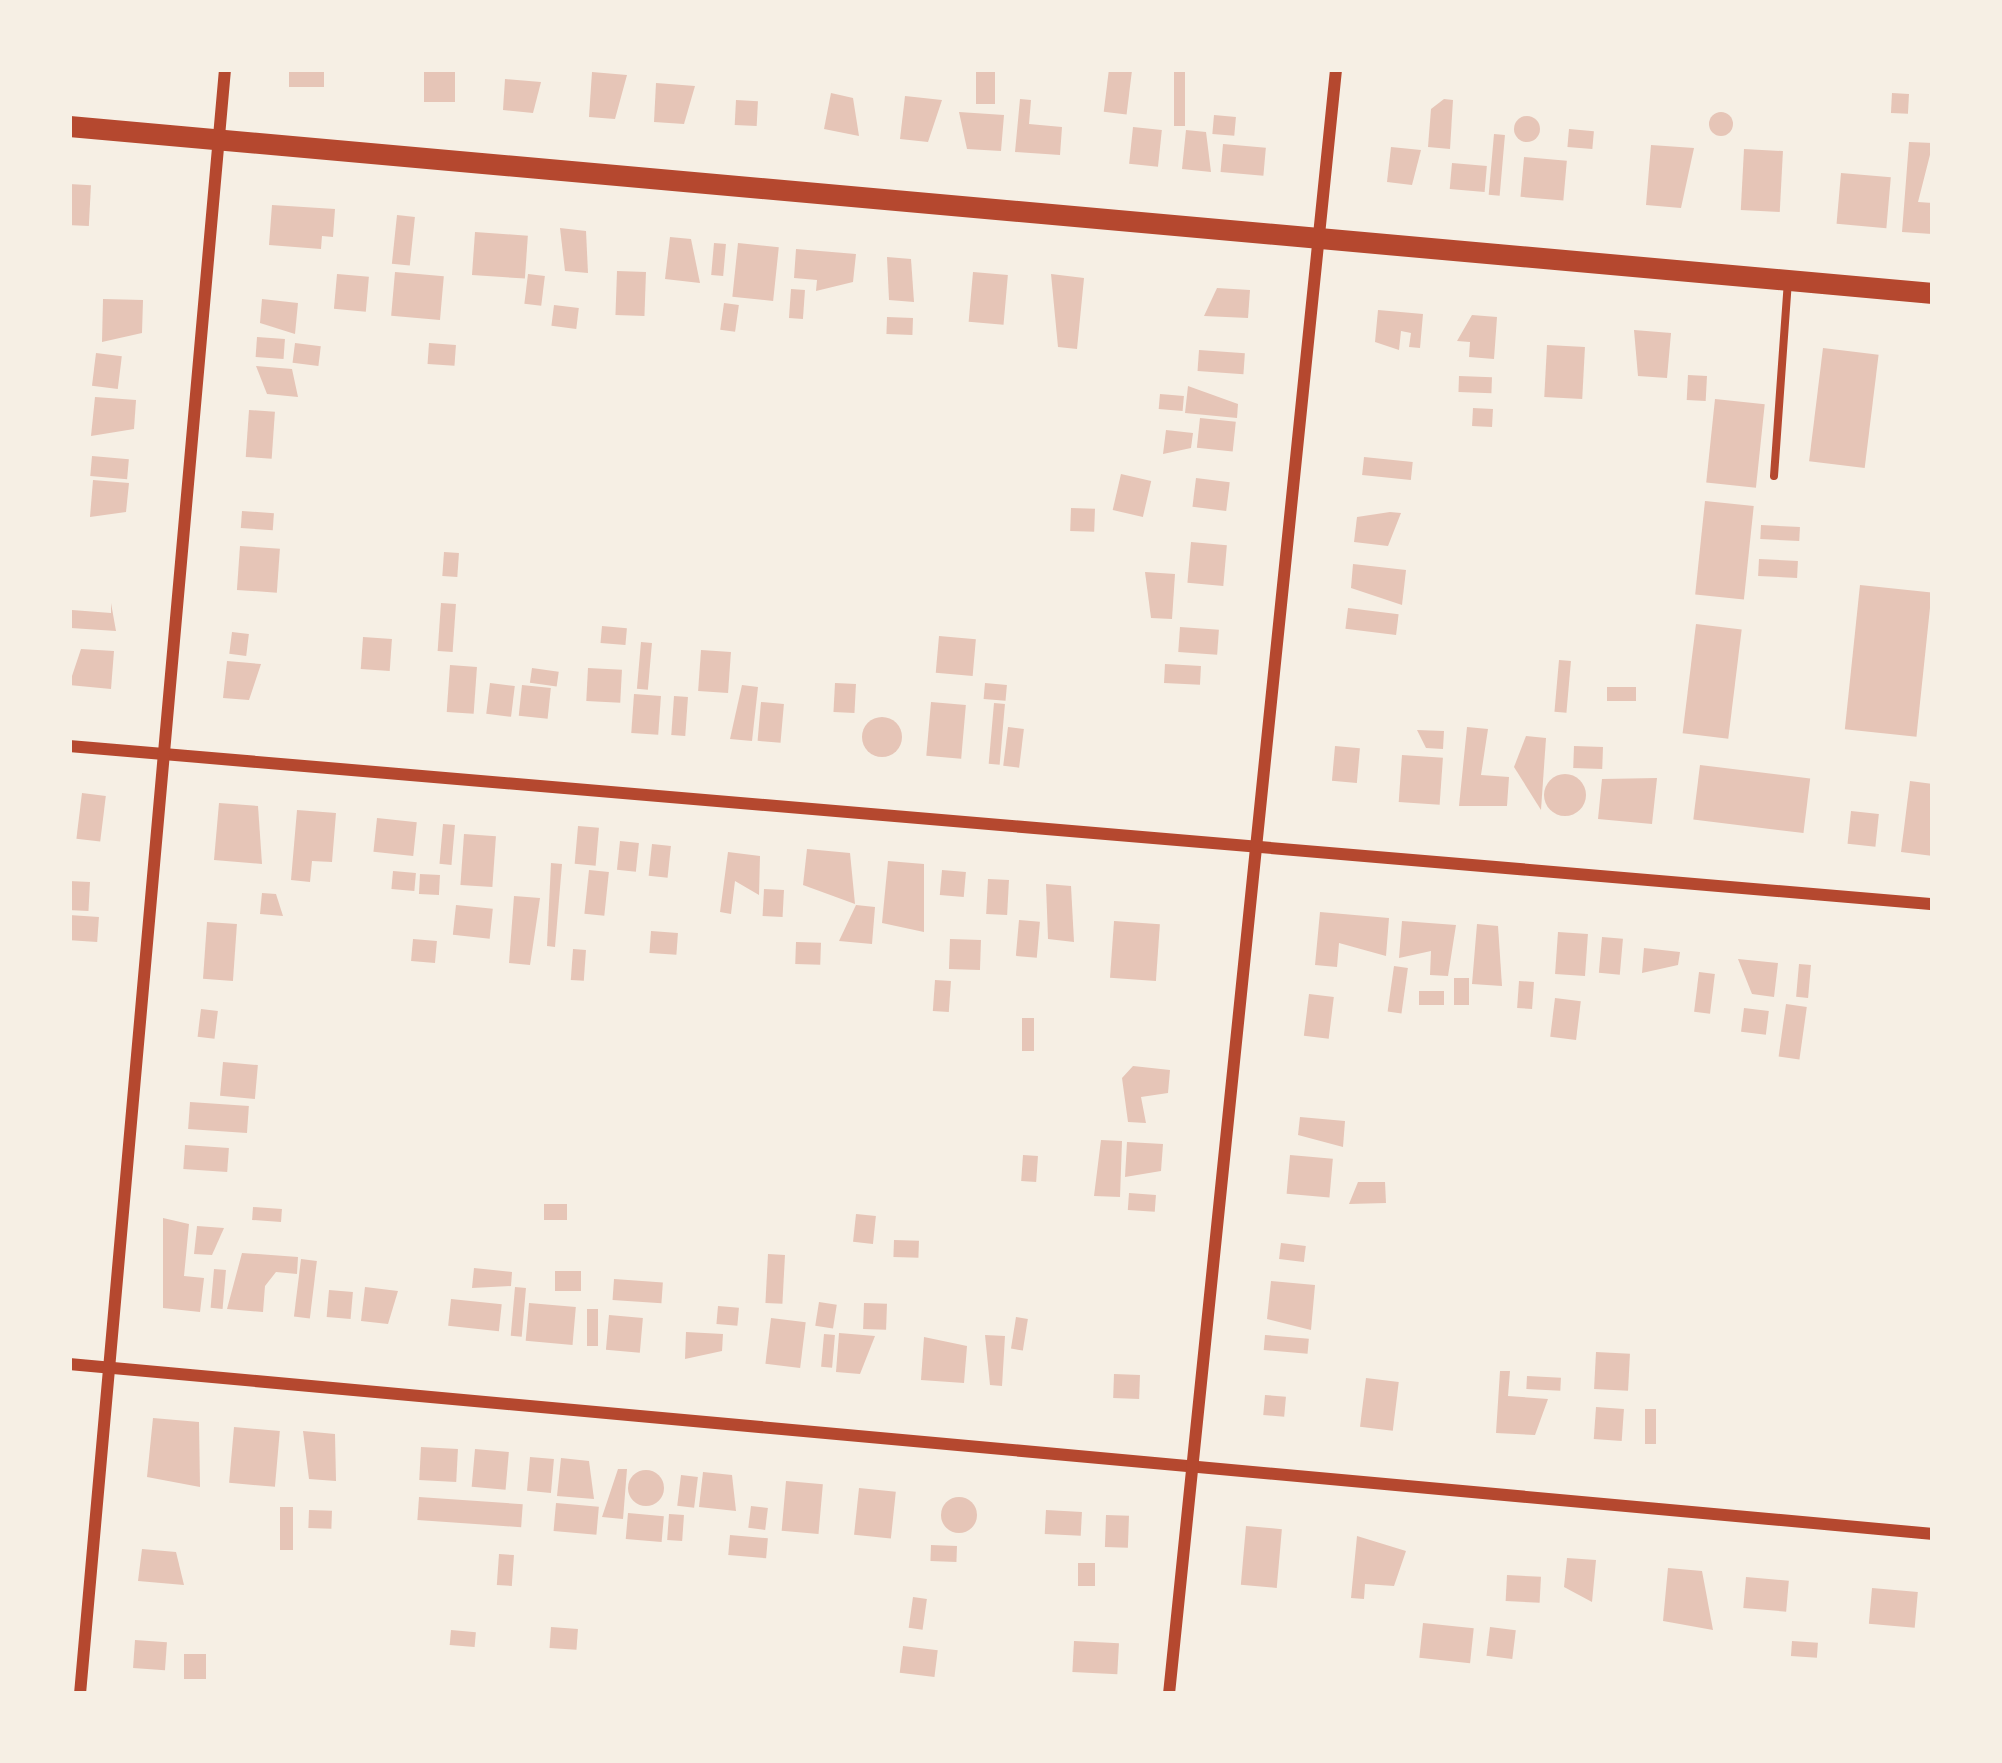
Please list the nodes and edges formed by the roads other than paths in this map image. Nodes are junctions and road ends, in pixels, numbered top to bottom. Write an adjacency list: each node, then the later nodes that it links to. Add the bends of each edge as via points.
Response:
1 (225, 69): 4 (street)
2 (1336, 69): 5 (street)
3 (69, 126): 4 (street)
4 (220, 140): 5 (street); 10 (street)
5 (1321, 232): 6 (street); 11 (street)
6 (1788, 280): 7 (street); 8 (lane)
7 (1933, 293)
8 (1774, 476)
9 (69, 746): 10 (street)
10 (160, 755): 11 (street); 14 (street)
11 (1259, 845): 12 (street); 15 (street)
12 (1933, 904)
13 (69, 1364): 14 (street)
14 (110, 1368): 15 (street); 17 (street)
15 (1196, 1464): 16 (street); 18 (street)
16 (1933, 1534)
17 (80, 1694)
18 (1169, 1694)

